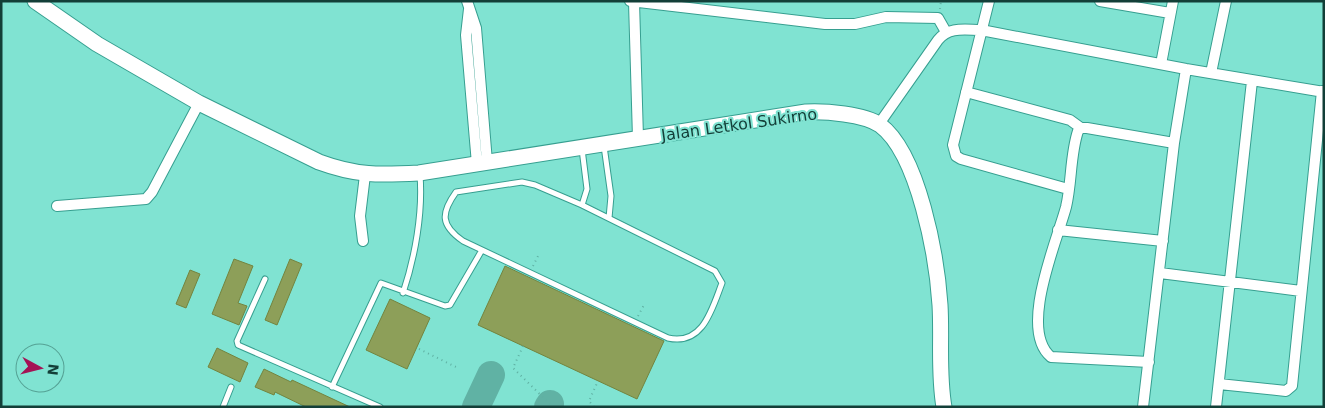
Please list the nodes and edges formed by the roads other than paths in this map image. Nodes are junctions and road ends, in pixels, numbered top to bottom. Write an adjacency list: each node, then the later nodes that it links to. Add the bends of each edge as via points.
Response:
1 (35, 1): 19 (main road, Jalan Letkol Sukirno, via 97,44)
2 (630, 1): 7 (street)
3 (989, 1): 11 (street)
4 (1100, 1): 10 (street)
5 (1173, 1): 10 (street)
6 (1226, 1): 15 (street)
7 (634, 2): 8 (street); 22 (street)
8 (660, 3): 12 (street, via 826,24 855,24 886,17 938,18)
9 (468, 5): 26 (street, via 466,35)
10 (1170, 13): 13 (street)
11 (981, 30): 12 (street); 13 (street); 17 (street)
12 (946, 32): 20 (street)
13 (1161, 64): 14 (street)
14 (1186, 69): 15 (street); 23 (street)
15 (1211, 73): 16 (street)
16 (1252, 80): 18 (street); 39 (street)
17 (966, 92): 21 (street, via 1070,120); 29 (street, via 953,145 956,156)
18 (1323, 92): 40 (street)
19 (200, 103): 28 (main road, Jalan Letkol Sukirno, via 319,162); 31 (street, via 146,199)
20 (879, 124): 22 (main road, Jalan Letkol Sukirno, via 844,115 806,112); 48 (main road, via 892,138 914,179 930,235 940,304 940,374)
21 (1081, 128): 23 (street); 29 (street, via 1075,139)
22 (638, 138): 24 (main road, Jalan Letkol Sukirno)
23 (1174, 143): 35 (street)
24 (603, 144): 25 (main road, Jalan Letkol Sukirno); 32 (lane, via 611,196)
25 (582, 147): 26 (main road, Jalan Letkol Sukirno); 30 (lane, via 587,189)
26 (482, 163): 27 (main road, Jalan Letkol Sukirno)
27 (419, 173): 28 (main road, Jalan Letkol Sukirno); 41 (lane, via 421,190 412,266)
28 (365, 175): 34 (street, via 360,216)
29 (1068, 189): 33 (street)
30 (582, 205): 32 (lane); 36 (lane, via 522,182 456,192 446,207 445,221 453,234)
31 (57, 206)
32 (609, 218): 36 (lane, via 715,271 722,283 705,325 690,339 678,341 668,338)
33 (1058, 230): 35 (street); 42 (street, via 1038,311 1039,335 1048,354 1055,358)
34 (363, 241)
35 (1163, 241): 37 (street)
36 (482, 250): 41 (lane, via 450,305)
37 (1160, 273): 39 (street); 42 (street)
38 (265, 279): 45 (lane, via 238,344)
39 (1231, 283): 40 (street); 43 (street)
40 (1301, 291): 43 (street, via 1291,389)
41 (403, 293): 45 (lane, via 381,283)
42 (1148, 362): 49 (street)
43 (1219, 384): 50 (street)
44 (232, 387): 46 (lane)
45 (332, 387): 47 (lane)
46 (223, 407)
47 (380, 407)
48 (944, 407)
49 (1143, 407)
50 (1216, 407)

